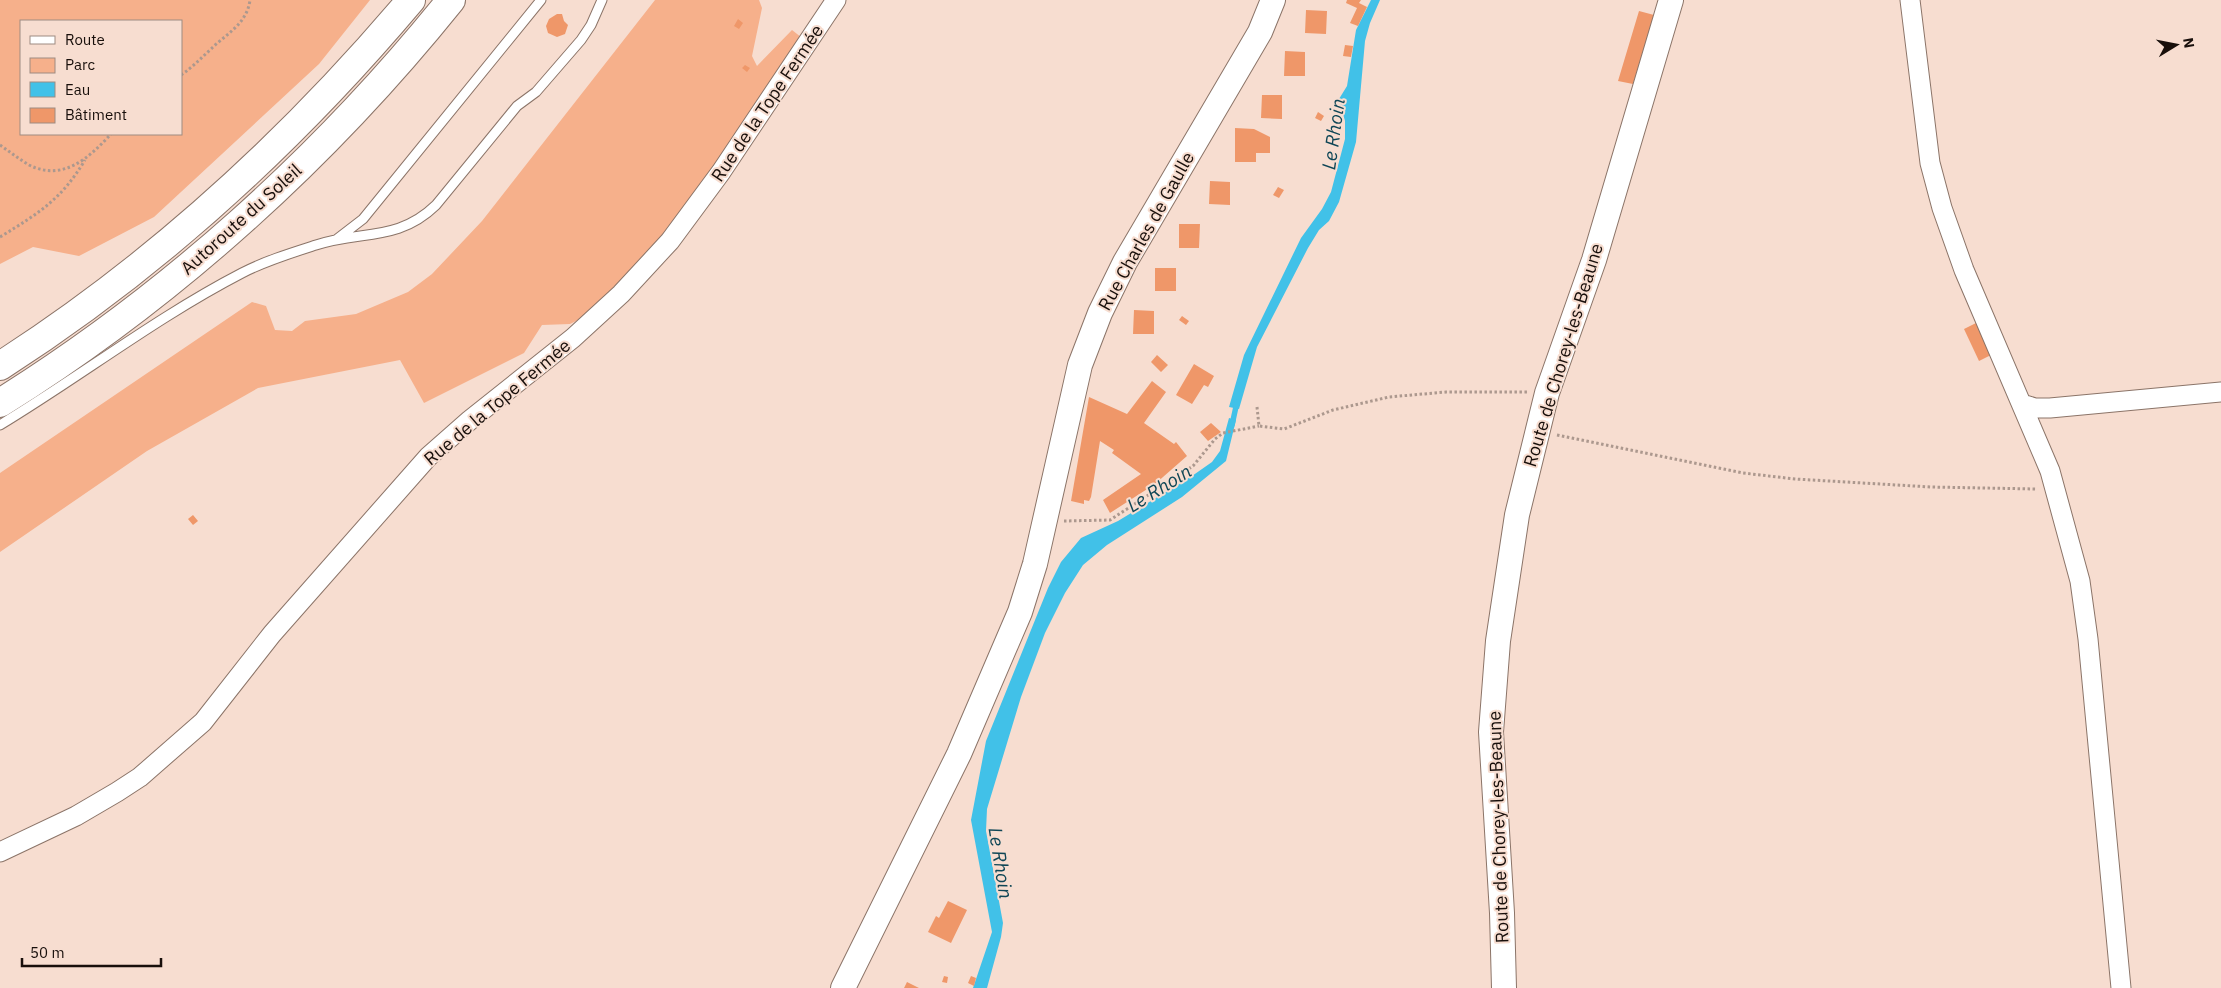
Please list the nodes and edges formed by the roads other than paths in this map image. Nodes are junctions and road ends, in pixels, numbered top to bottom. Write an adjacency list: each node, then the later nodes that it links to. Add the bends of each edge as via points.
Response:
1 (411, 0): 10 (highway, Autoroute du Soleil, via 326,97 221,197 106,293)
2 (451, 0): 12 (highway, Autoroute du Soleil, via 367,98 236,226 122,319)
3 (541, 0): 9 (lane, via 363,218)
4 (602, 0): 9 (lane, via 581,40 536,92 517,106 426,215 413,224 392,231)
5 (836, 0): 15 (street, Rue de la Tope Fermée, via 732,157 670,241 621,294 573,338 428,457 272,634 203,722 140,777 117,792 76,816)
6 (1273, 0): 16 (street, Rue Charles de Gaulle, via 1260,32 1125,262 1100,314 1080,365 1035,564 1020,612 959,754)
7 (1671, 0): 17 (street, Route de Chorey-les-Beaune, via 1594,260 1548,393 1516,515 1498,641 1491,732)
8 (1910, 0): 13 (street, via 1930,162 1942,208 1964,270)
9 (336, 239): 14 (lane, via 271,260 225,282)
10 (0, 366)
11 (2221, 392): 13 (street, via 2050,408)
12 (0, 403)
13 (2022, 404): 18 (street, via 2050,471 2080,581)
14 (0, 425)
15 (0, 852)
16 (843, 988)
17 (1504, 988)
18 (2121, 988)

